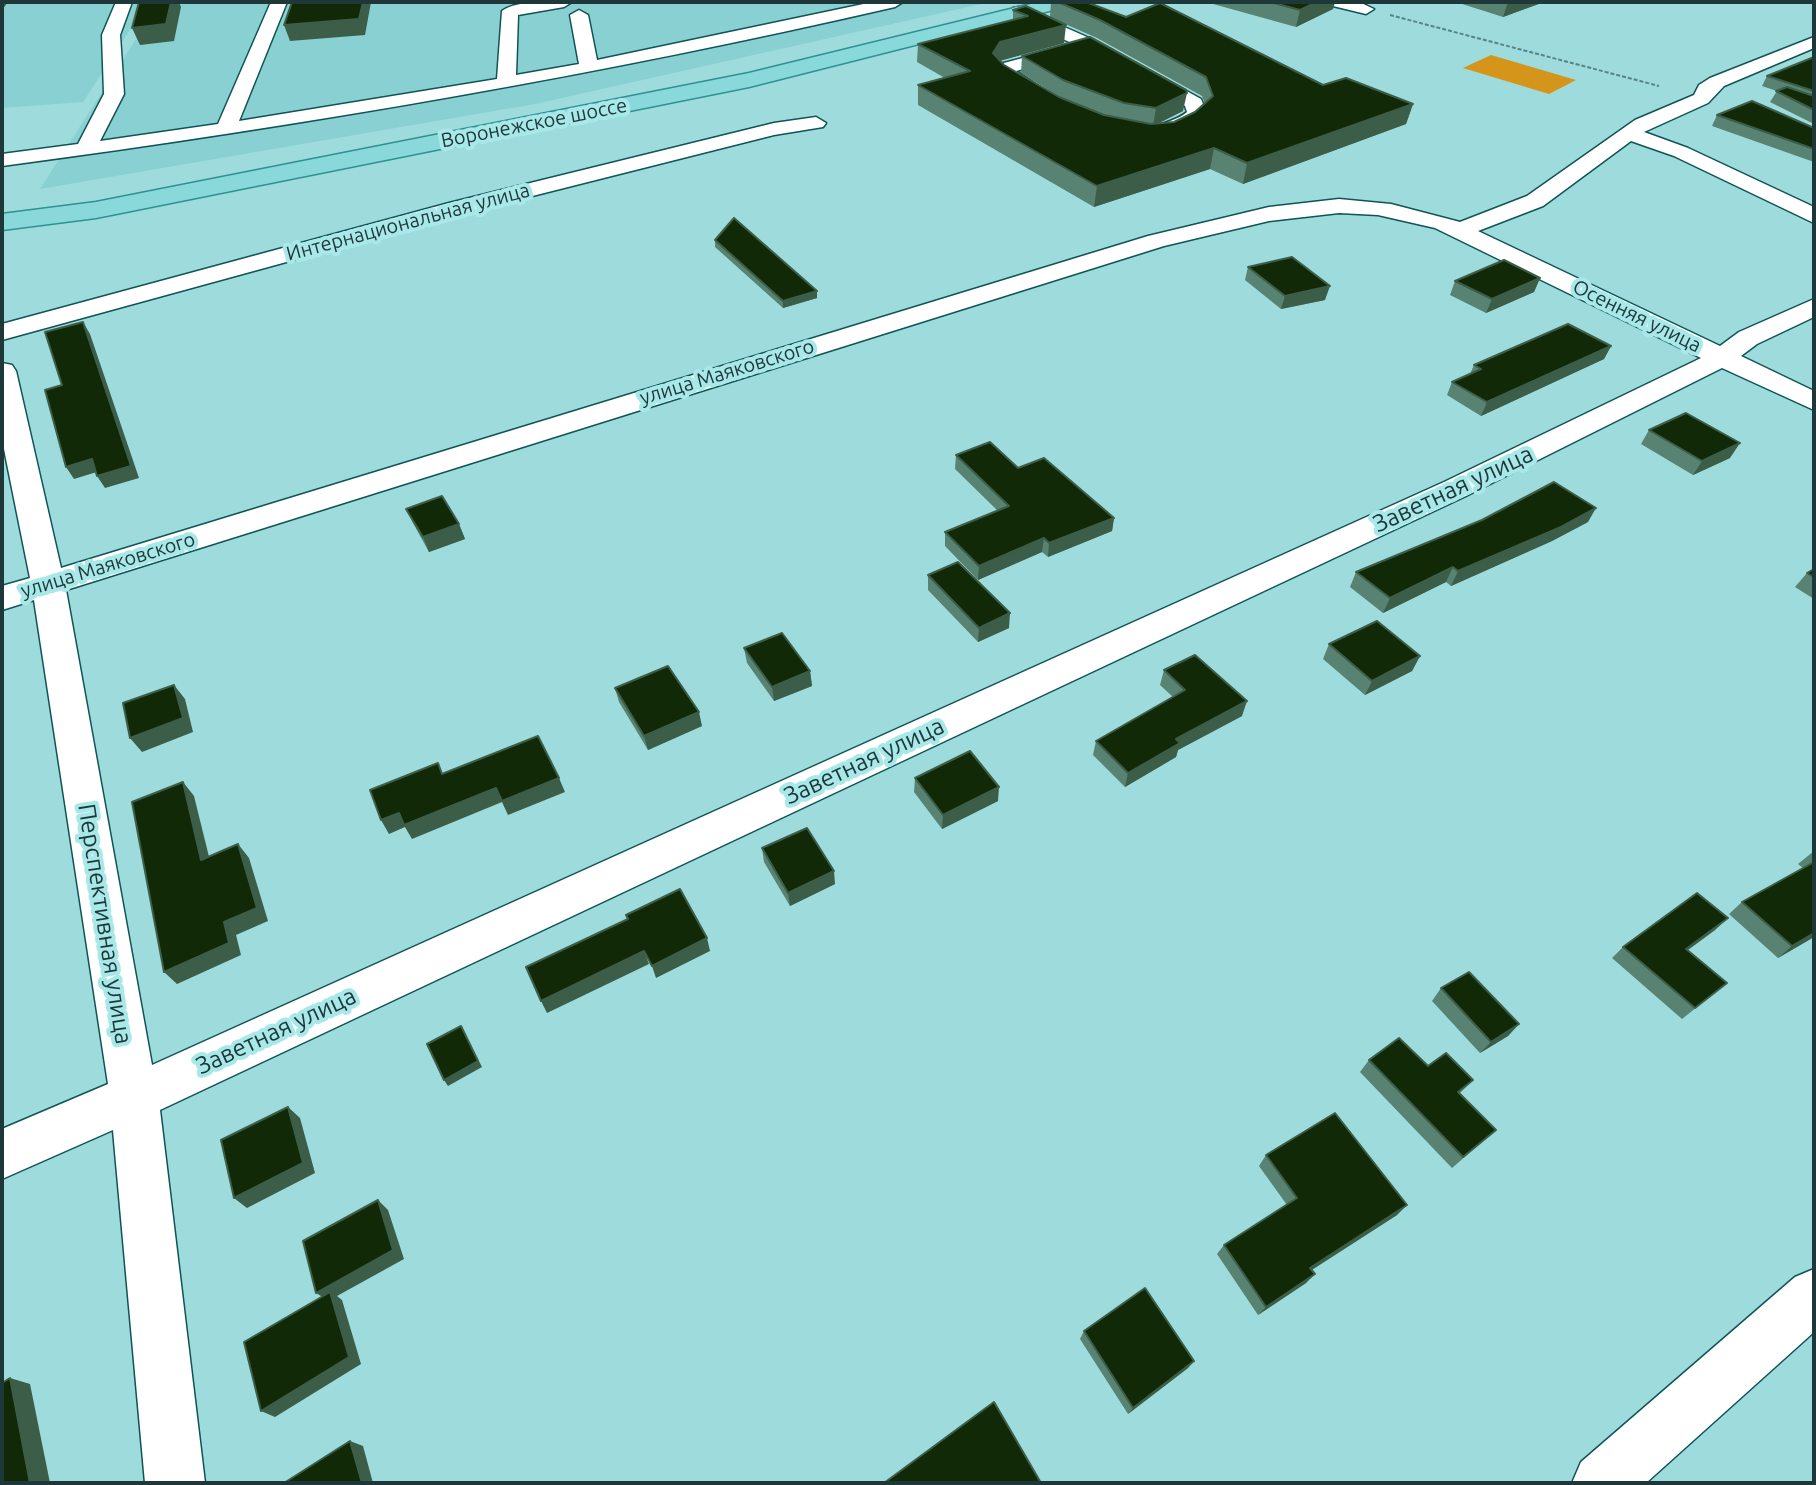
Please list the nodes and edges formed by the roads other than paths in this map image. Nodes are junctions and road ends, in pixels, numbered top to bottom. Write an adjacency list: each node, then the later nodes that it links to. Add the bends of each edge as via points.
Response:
1 (124, 2): 26 (street, via 111,35 114,94)
2 (279, 2): 22 (street)
3 (493, 2): 10 (street)
4 (564, 2): 10 (street)
5 (895, 2): 13 (street)
6 (1062, 2): 11 (main road, Воронежское шоссе)
7 (1339, 2): 9 (street)
8 (790, 6): 13 (street)
9 (1366, 9)
10 (510, 11): 17 (street)
11 (1019, 12): 15 (street); 32 (main road, Воронежское шоссе, via 749,80 96,210)
12 (579, 15): 16 (street)
13 (826, 18): 16 (street)
14 (1814, 42): 18 (street)
15 (1090, 45): 20 (street, via 1004,72); 25 (street, via 1194,103 1197,114 1182,126)
16 (589, 68): 17 (street)
17 (506, 83): 22 (street)
18 (1704, 94): 19 (street); 24 (street)
19 (1733, 98)
20 (1052, 101)
21 (816, 123): 35 (street, Интернациональная улица, via 457,208)
22 (226, 129): 26 (street)
23 (45, 130): 27 (street)
24 (1631, 134): 31 (street, via 1681,152); 33 (street, via 1535,201)
25 (1134, 136)
26 (86, 148): 27 (street)
27 (28, 157): 28 (street)
28 (2, 160)
29 (1311, 198): 30 (street)
30 (1341, 206): 33 (street, улица Маяковского, via 1412,216); 39 (street, улица Маяковского, via 1274,214 1156,241)
31 (1814, 216)
32 (2, 222)
33 (1460, 230): 36 (street, Осенняя улица)
34 (1814, 307): 36 (street, Заветная улица, via 1748,338)
35 (2, 332)
36 (1722, 358): 38 (street, Осенняя улица); 41 (street, Заветная улица, via 1455,489)
37 (2, 371): 39 (street, Перспективная улица)
38 (1814, 402)
39 (48, 584): 40 (street, улица Маяковского); 41 (street, Перспективная улица)
40 (2, 598)
41 (134, 1097): 42 (street, Заветная улица); 44 (street, Перспективная улица)
42 (2, 1154)
43 (1814, 1296): 45 (street)
44 (175, 1483)
45 (1602, 1483)

